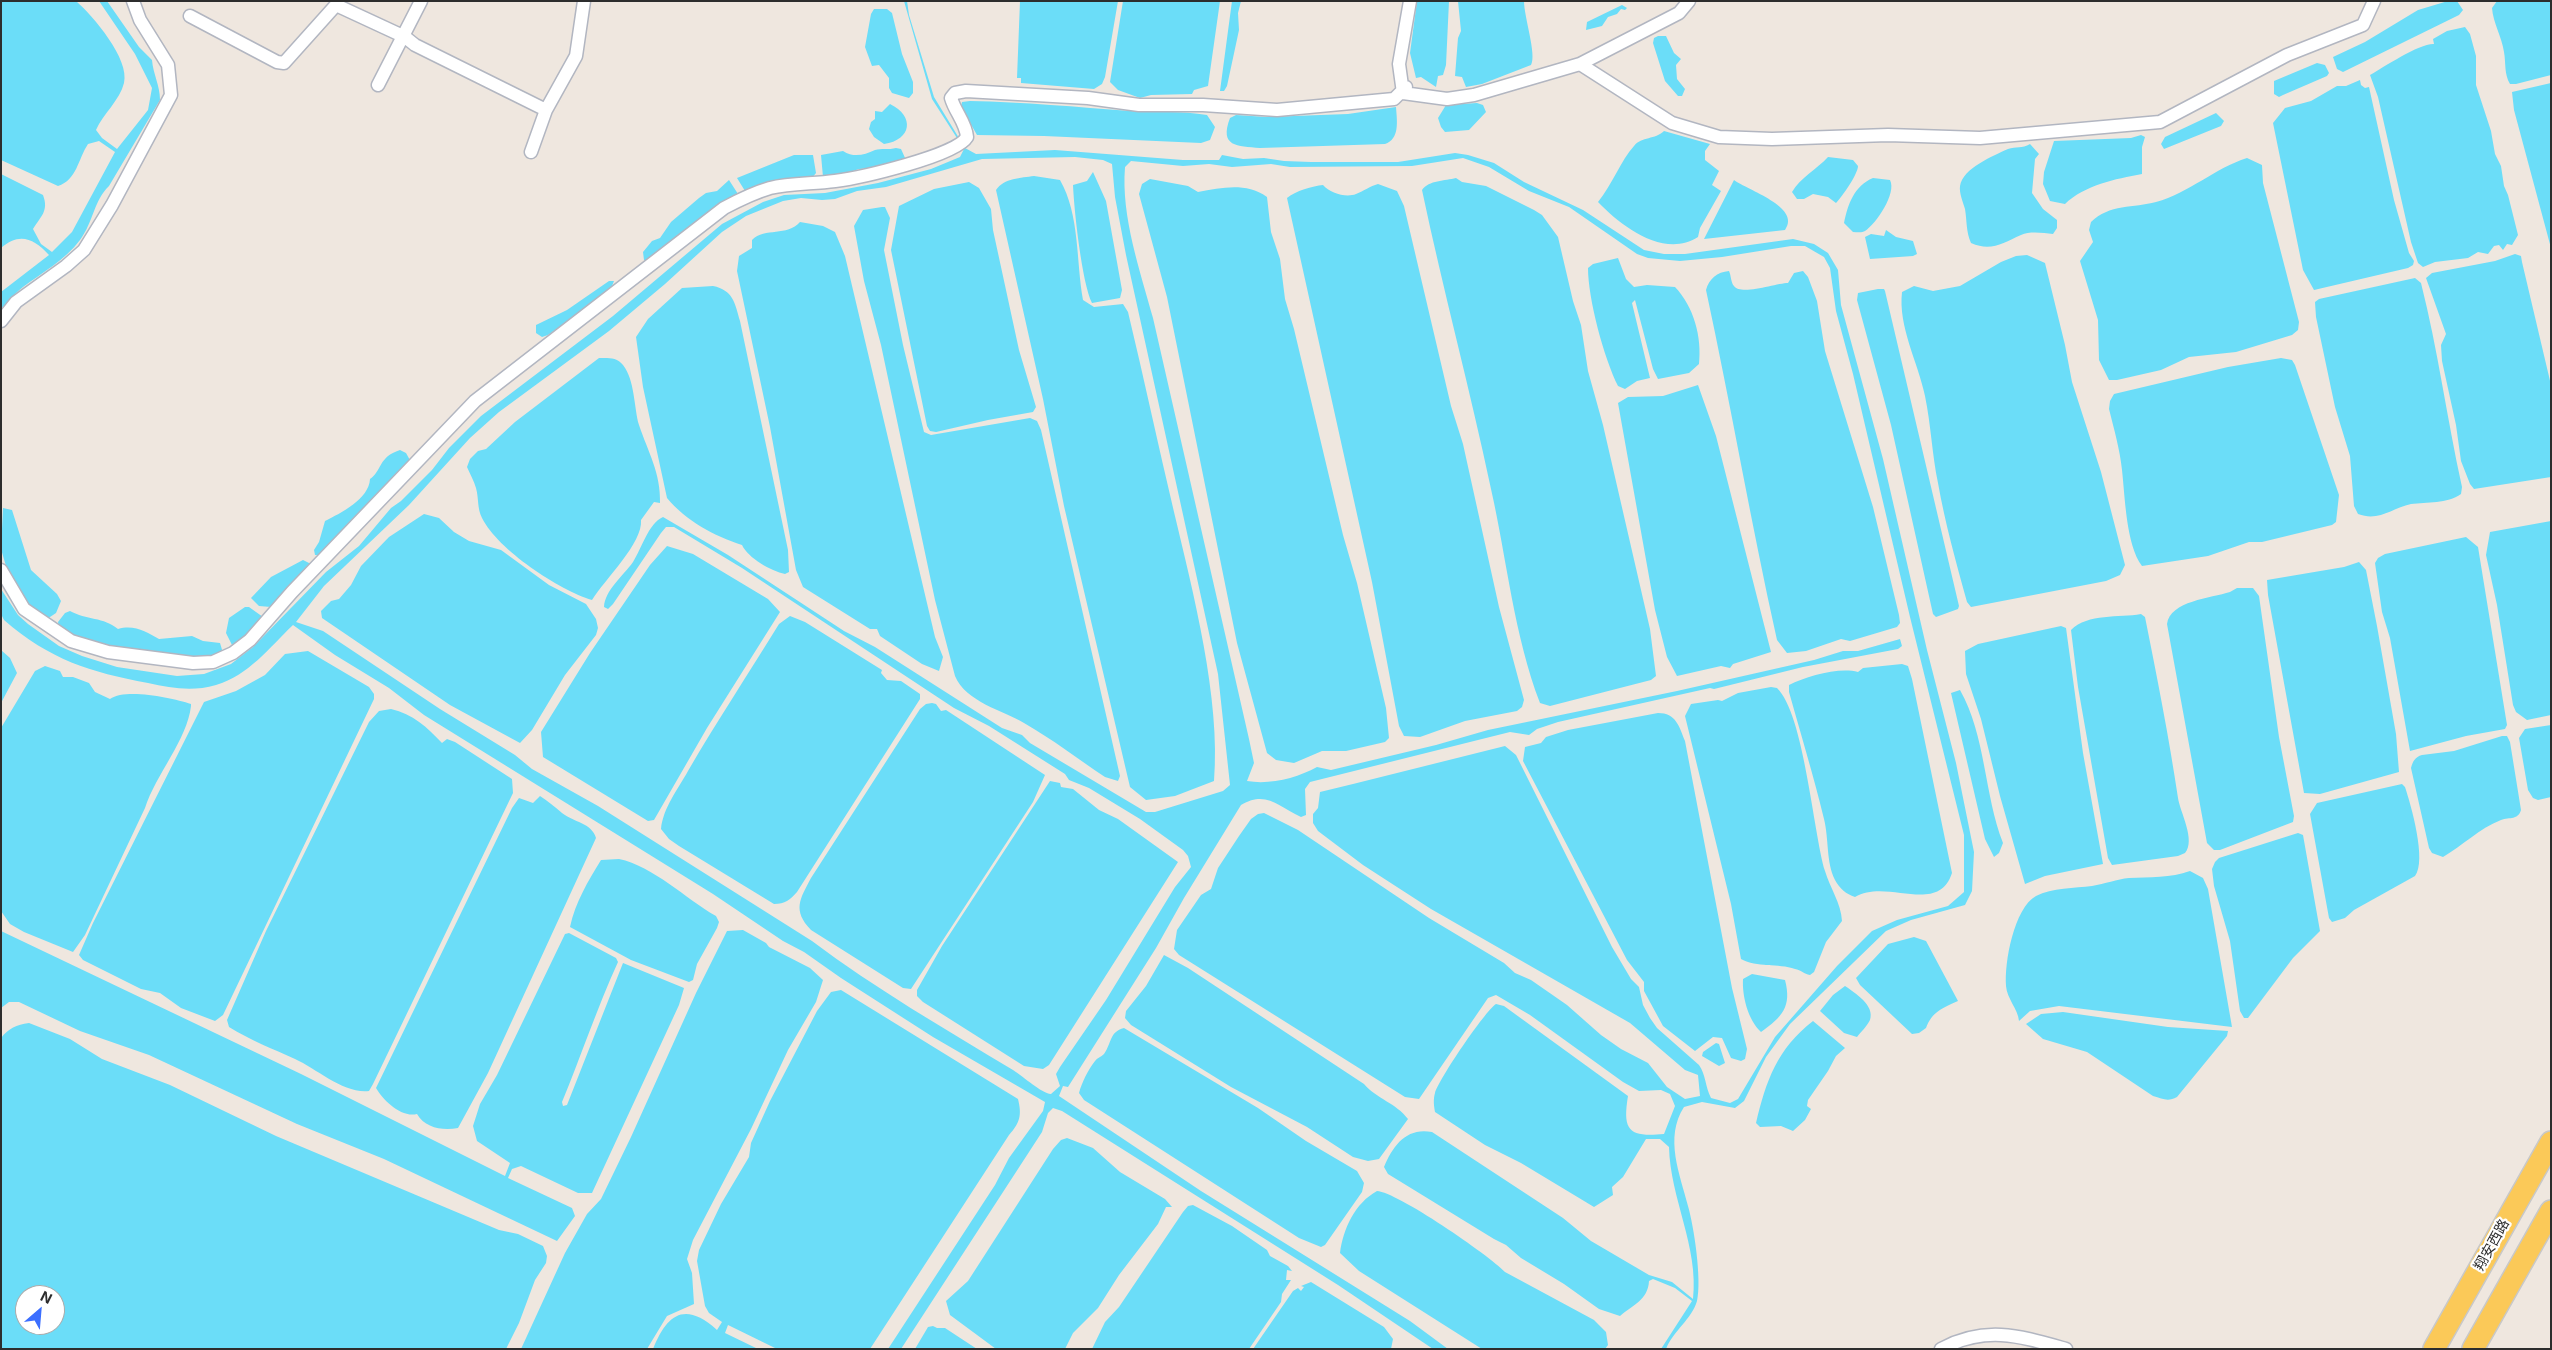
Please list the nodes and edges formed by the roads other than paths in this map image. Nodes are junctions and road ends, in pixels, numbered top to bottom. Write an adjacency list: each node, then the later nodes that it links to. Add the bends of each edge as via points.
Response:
1 (133, 1): 14 (street, via 140,20 168,65 171,95 84,250 16,302)
2 (421, 1): 8 (street)
3 (584, 1): 12 (street, via 576,56)
4 (1410, 1): 11 (street, via 1399,64)
5 (1689, 1): 9 (street, via 1679,13)
6 (2374, 1): 9 (street, via 2362,25 2287,55 2160,122 1980,138 1888,135 1772,139 1719,137 1672,123)
7 (190, 16): 8 (street, via 284,63 336,4)
8 (405, 37): 10 (street); 12 (street, via 415,45)
9 (1580, 64): 11 (street, via 1474,95 1447,99)
10 (378, 85)
11 (1404, 90): 15 (street, via 1394,99 1380,102 1277,110 1139,105 1088,98 966,90 955,93 952,98 967,137 961,144 882,172 771,188 745,196 724,208 476,401 250,640 233,653 212,662 152,659 108,652 71,641 24,609)
12 (546, 110): 13 (street)
13 (531, 152)
14 (1, 321)
15 (1, 570)
16 (2551, 1142): 20 (main road, 翔安西路)
17 (2551, 1211): 21 (main road)
18 (1942, 1349): 19 (street, via 1958,1340 1997,1333)
19 (2066, 1349)
20 (2434, 1349)
21 (2473, 1349)

